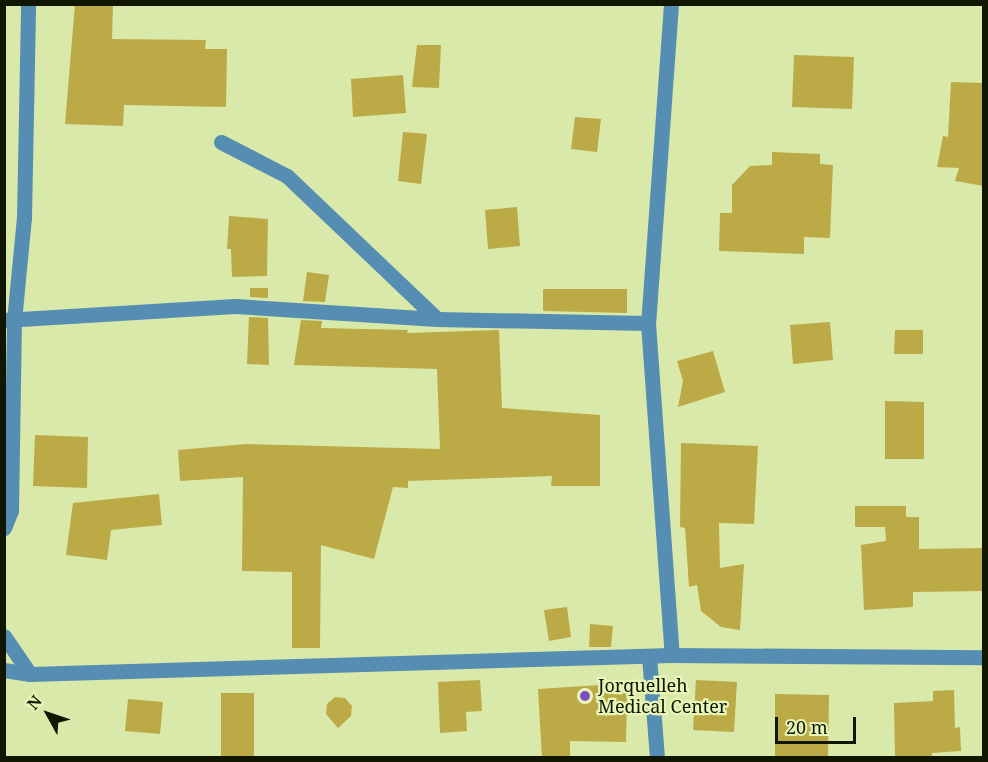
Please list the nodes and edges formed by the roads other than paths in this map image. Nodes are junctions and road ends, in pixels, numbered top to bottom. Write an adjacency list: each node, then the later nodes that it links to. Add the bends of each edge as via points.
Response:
1 (28, 4): 5 (street, via 24,218)
2 (671, 4): 6 (street)
3 (221, 142): 4 (street, via 287,176)
4 (437, 319): 5 (street, via 235,306); 6 (street)
5 (9, 320): 7 (street, via 11,511)
6 (648, 323): 9 (street)
7 (4, 528)
8 (4, 636): 13 (street)
9 (672, 655): 10 (street); 11 (street)
10 (649, 656): 13 (street); 14 (street)
11 (984, 657)
12 (4, 670): 13 (street)
13 (30, 674)
14 (657, 758)

